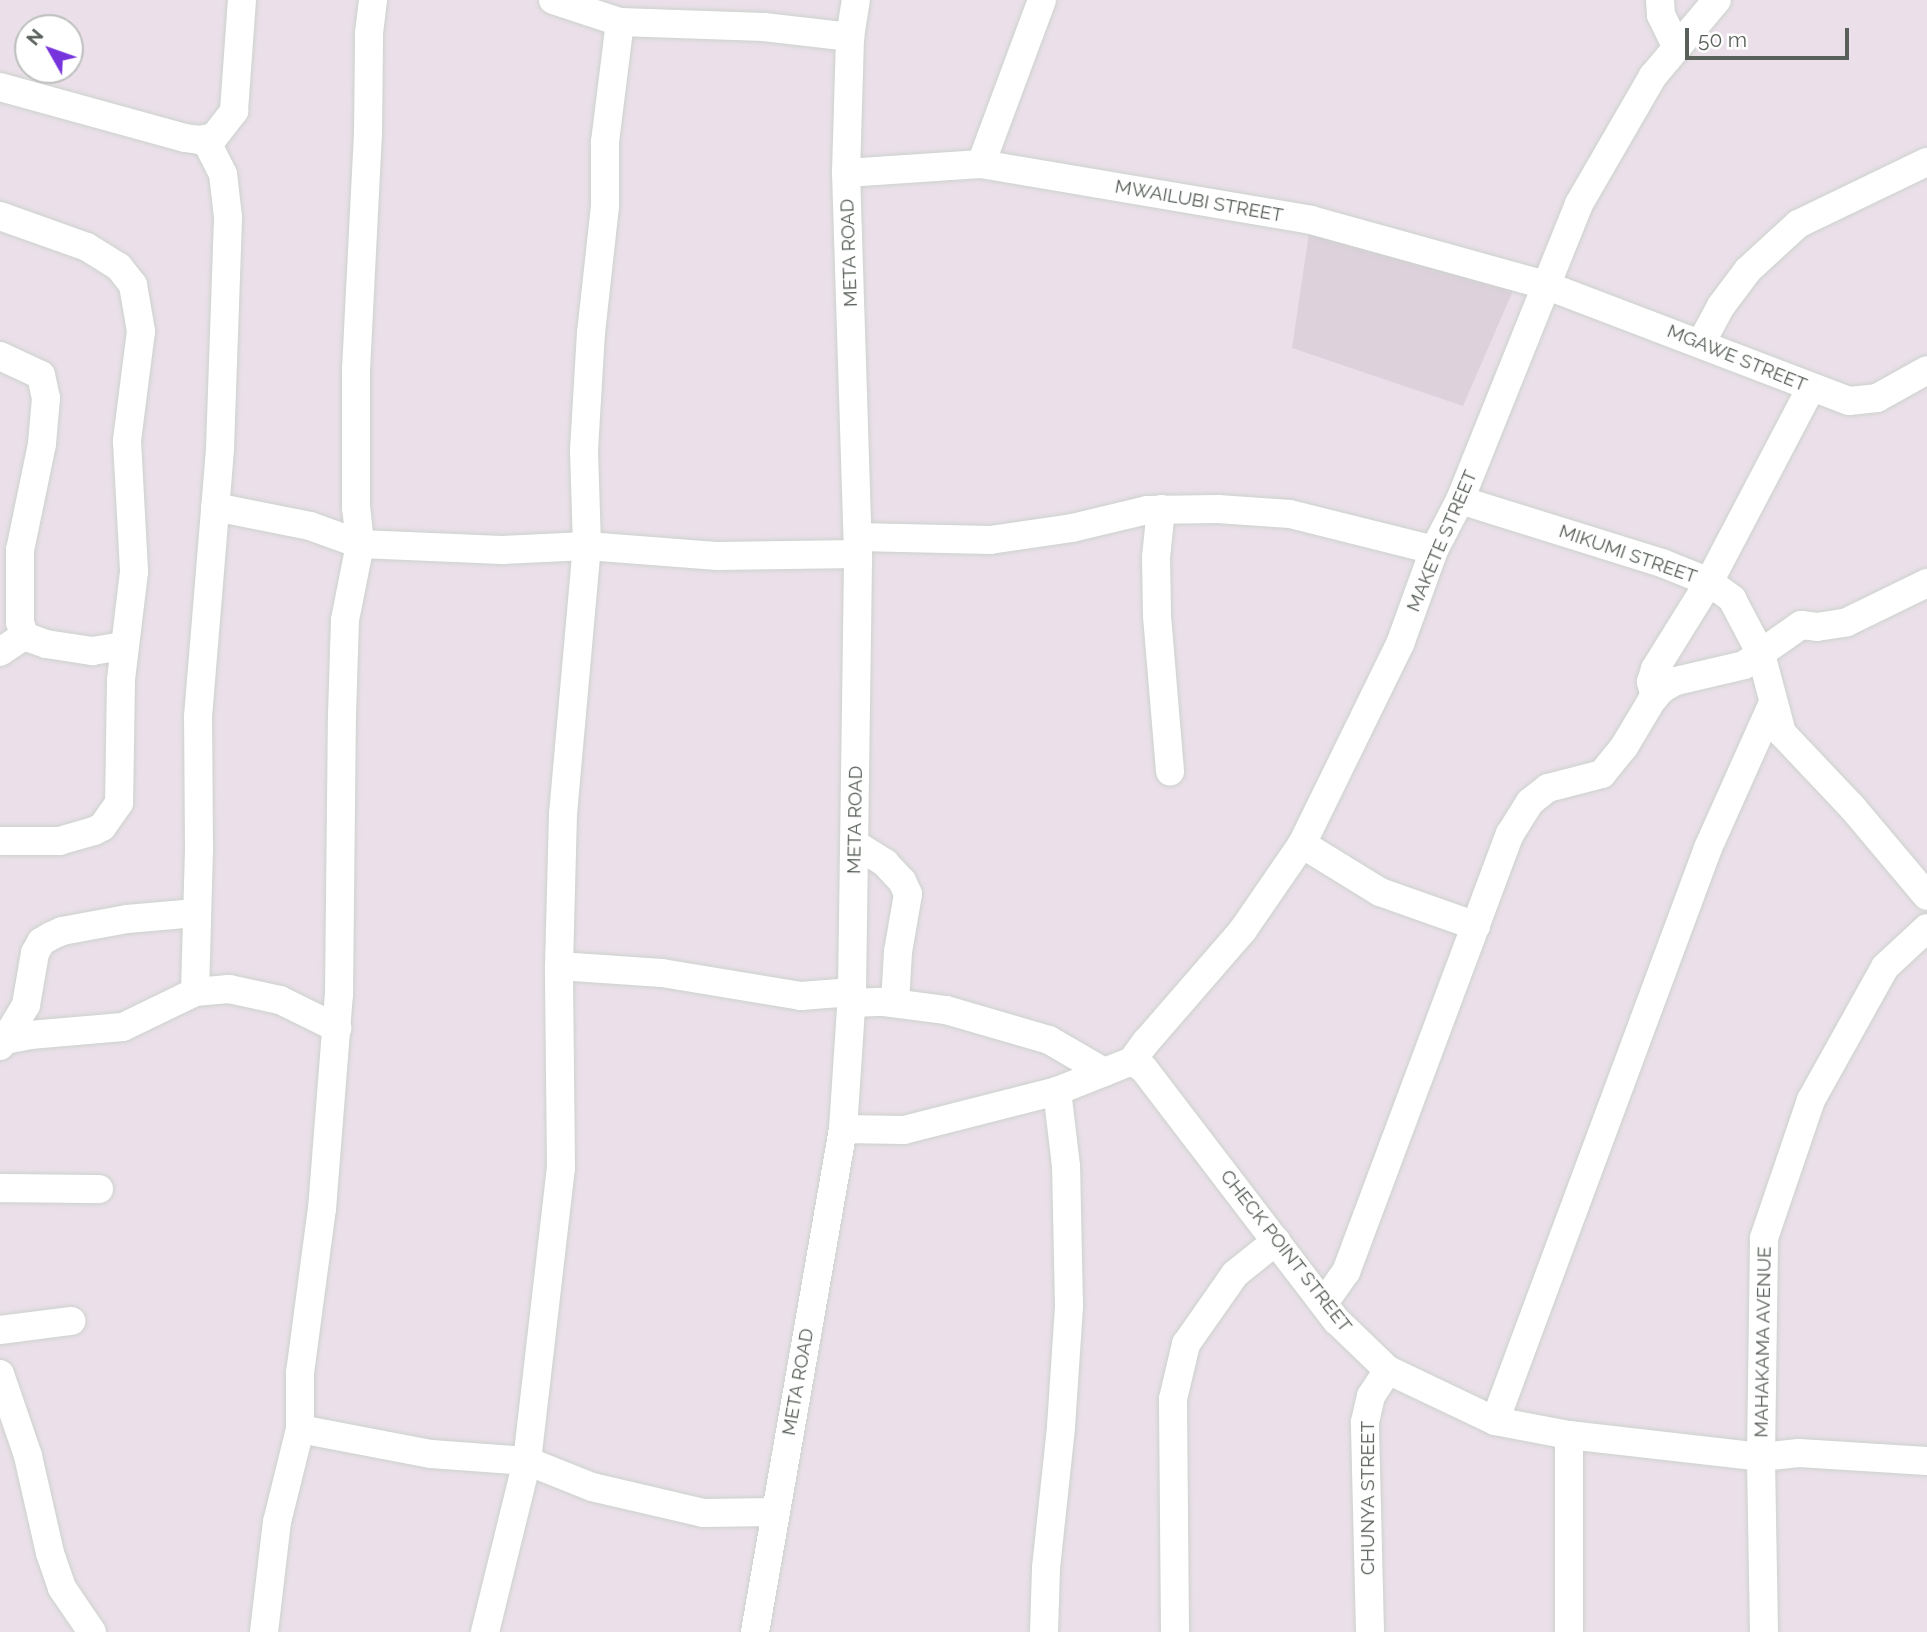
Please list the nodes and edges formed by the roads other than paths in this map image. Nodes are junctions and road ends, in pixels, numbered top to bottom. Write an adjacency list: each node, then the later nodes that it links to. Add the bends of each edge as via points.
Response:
1 (242, 0): 12 (street, via 234,111 220,131)
2 (373, 0): 25 (street, via 356,370)
3 (553, 0): 8 (street)
4 (856, 0): 9 (street, META ROAD)
5 (1042, 0): 14 (street)
6 (1660, 0): 10 (street, via 1661,15)
7 (1717, 0): 10 (street, MAKETE STREET)
8 (605, 13): 9 (street); 26 (street, via 605,206 586,424)
9 (850, 37): 15 (street, META ROAD)
10 (1677, 48): 17 (street, MAKETE STREET, via 1653,76 1579,204)
11 (0, 87): 12 (street, via 185,138)
12 (205, 139): 23 (street, via 223,174 228,217)
13 (1927, 162): 18 (street, via 1798,224 1748,270)
14 (981, 164): 15 (street, MWAILUBI STREET); 17 (street, MWAILUBI STREET, via 1311,220)
15 (846, 173): 27 (street, META ROAD)
16 (0, 216): 32 (street, via 87,247 119,267 132,285 141,331 127,441 134,572)
17 (1545, 285): 18 (street, MGAWE STREET); 22 (street, MAKETE STREET)
18 (1700, 343): 21 (street, MGAWE STREET)
19 (0, 356): 31 (street, via 41,375 46,398 42,444 20,550)
20 (1927, 370): 21 (street, MGAWE STREET, via 1877,398 1849,401)
21 (1811, 387): 29 (street)
22 (1460, 500): 28 (street, MAKETE STREET); 29 (street, MIKUMI STREET)
23 (215, 507): 25 (street, via 310,526); 42 (street, via 198,717)
24 (1161, 509): 27 (street, via 1037,535); 28 (street, via 1290,514); 37 (street, via 1157,616)
25 (360, 544): 26 (street, via 502,550); 49 (street, via 345,620)
26 (587, 546): 27 (street, via 716,556); 45 (street, via 563,814)
27 (858, 546): 39 (street, META ROAD)
28 (1434, 550): 40 (street, MAKETE STREET, via 1400,644)
29 (1709, 582): 34 (street, MIKUMI STREET, via 1739,608); 35 (street, via 1655,669 1651,681)
30 (1927, 583): 34 (street, via 1847,622 1801,625)
31 (24, 636): 32 (street, via 92,652); 33 (street)
32 (124, 646): 38 (street, via 119,803 109,820 94,831 60,841)
33 (0, 652)
34 (1761, 654): 35 (street, via 1744,665 1676,681); 36 (street, MIKUMI STREET)
35 (1655, 697): 43 (street, via 1602,774 1548,788 1530,802 1510,834)
36 (1772, 705): 41 (street, MIKUMI STREET, via 1782,733); 63 (street, via 1708,848)
37 (1170, 772)
38 (0, 842)
39 (855, 844): 47 (street, META ROAD); 48 (street, via 885,863 908,894)
40 (1302, 844): 43 (street, via 1380,892); 51 (street, MAKETE STREET, via 1243,930)
41 (1927, 896)
42 (196, 913): 46 (street); 50 (street, via 127,919 41,942 26,1005)
43 (1476, 926): 58 (street, via 1346,1272)
44 (1927, 928): 66 (street, MAHAKAMA AVENUE, via 1885,967 1811,1100 1764,1238)
45 (559, 966): 47 (street, via 662,973 801,996); 67 (street, via 561,1168)
46 (195, 992): 49 (street, via 229,989 261,994); 50 (street, via 123,1027 73,1030)
47 (851, 998): 48 (street); 54 (street, META ROAD)
48 (895, 1003): 52 (street, via 946,1010 1049,1040)
49 (337, 1028): 64 (street, via 322,1209 300,1373)
50 (2, 1043)
51 (1132, 1062): 52 (street); 57 (street, CHECK POINT STREET, via 1144,1069)
52 (1104, 1072): 53 (street)
53 (1056, 1091): 54 (street, via 904,1130); 74 (street, via 1066,1166 1069,1307)
54 (843, 1129): 69 (street, META ROAD)
55 (0, 1188): 56 (street)
56 (99, 1189)
57 (1276, 1241): 58 (street, CHECK POINT STREET); 75 (street, via 1235,1274 1186,1343 1173,1399)
58 (1324, 1303): 61 (street, CHECK POINT STREET)
59 (71, 1321): 60 (street)
60 (0, 1331)
61 (1388, 1370): 63 (street, CHECK POINT STREET); 76 (street, CHUNYA STREET, via 1371,1396 1365,1422)
62 (0, 1374): 70 (street, via 28,1455 62,1588)
63 (1495, 1421): 65 (street, CHECK POINT STREET)
64 (300, 1429): 67 (street, via 431,1454); 71 (street, via 277,1522)
65 (1569, 1435): 66 (street, CHECK POINT STREET); 77 (street)
66 (1761, 1457): 68 (street, CHECK POINT STREET, via 1799,1452); 78 (street, MAHAKAMA AVENUE)
67 (527, 1461): 69 (street, via 592,1487 658,1504 704,1513); 72 (street)
68 (1927, 1461)
69 (774, 1513): 73 (street, META ROAD)
70 (92, 1632)
71 (264, 1632)
72 (485, 1632)
73 (755, 1632)
74 (1044, 1632)
75 (1175, 1632)
76 (1370, 1632)
77 (1569, 1632)
78 (1764, 1632)

